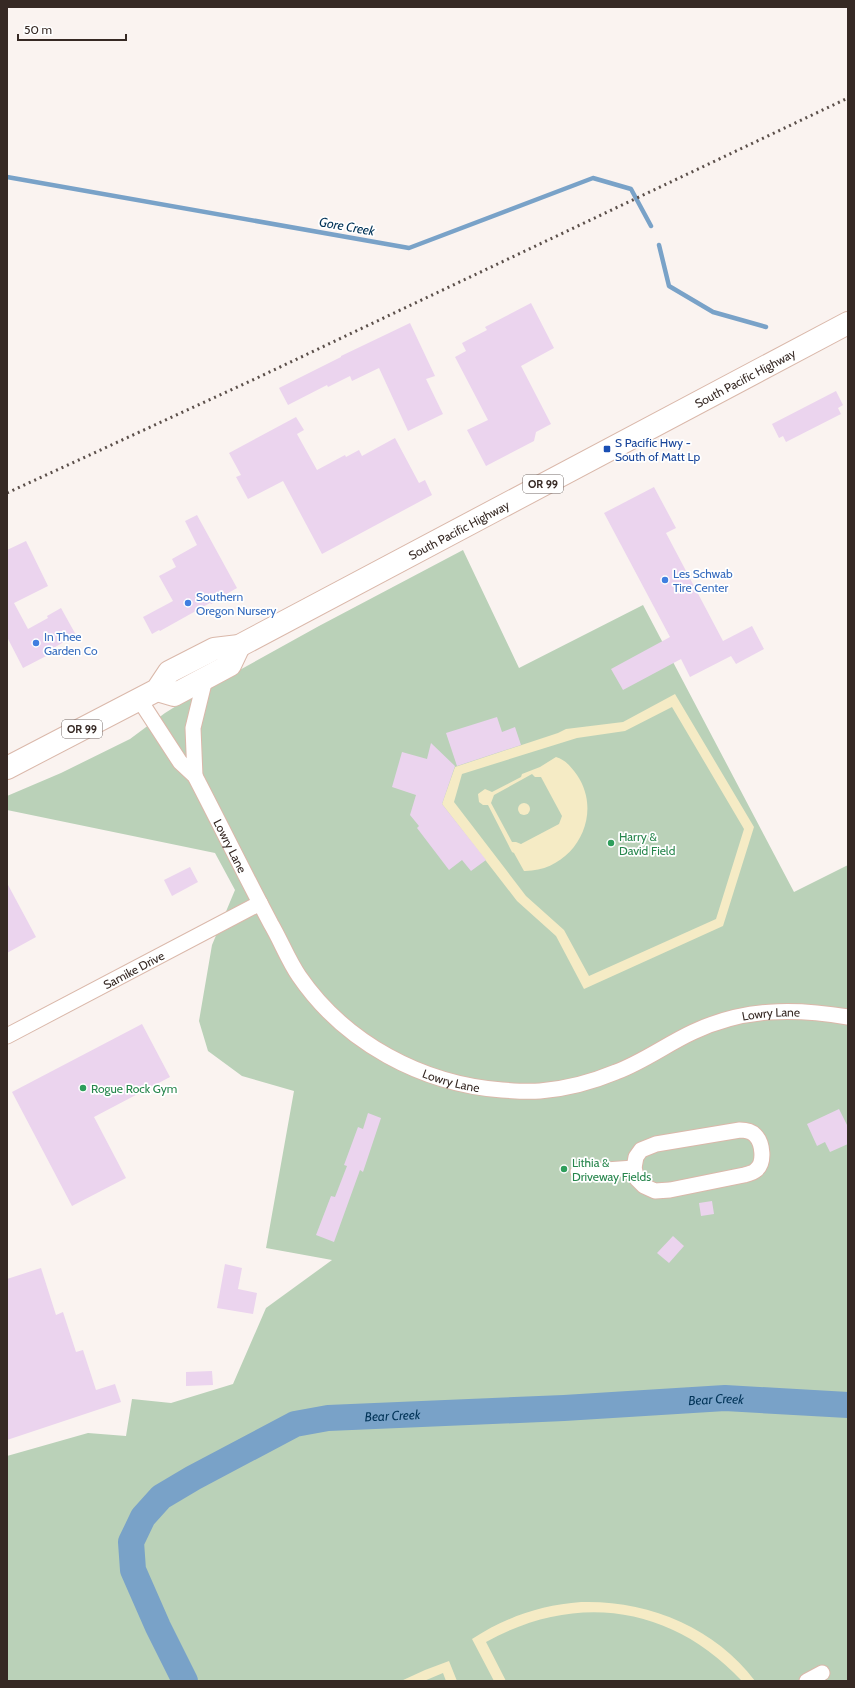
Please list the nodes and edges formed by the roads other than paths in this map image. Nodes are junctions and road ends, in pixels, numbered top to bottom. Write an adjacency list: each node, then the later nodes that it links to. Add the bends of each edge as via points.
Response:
1 (848, 323): 2 (main road, South Pacific Highway / OR 99)
2 (239, 646): 3 (main road, via 230,665); 4 (main road, South Pacific Highway / OR 99, via 214,649 169,672)
3 (205, 679): 4 (main road, via 174,695); 6 (street, Lowry Lane, via 193,728)
4 (148, 694): 5 (main road, South Pacific Highway / OR 99); 6 (street, Lowry Lane, via 180,762)
5 (7, 768)
6 (196, 776): 7 (street, Lowry Lane)
7 (260, 903): 8 (street, Lowry Lane, via 298,975 317,998 356,1035 408,1067 472,1087 539,1091 582,1083 623,1070 695,1031 739,1016 804,1011); 9 (street, Samike Drive)
8 (848, 1017)
9 (7, 1036)
10 (634, 1168): 10 (street, via 637,1179 644,1186 655,1191 670,1190 756,1171 762,1155 756,1136 740,1130 656,1144 641,1150 636,1157); 11 (street)
11 (578, 1172)
12 (822, 1673): 13 (street)
13 (807, 1681)

